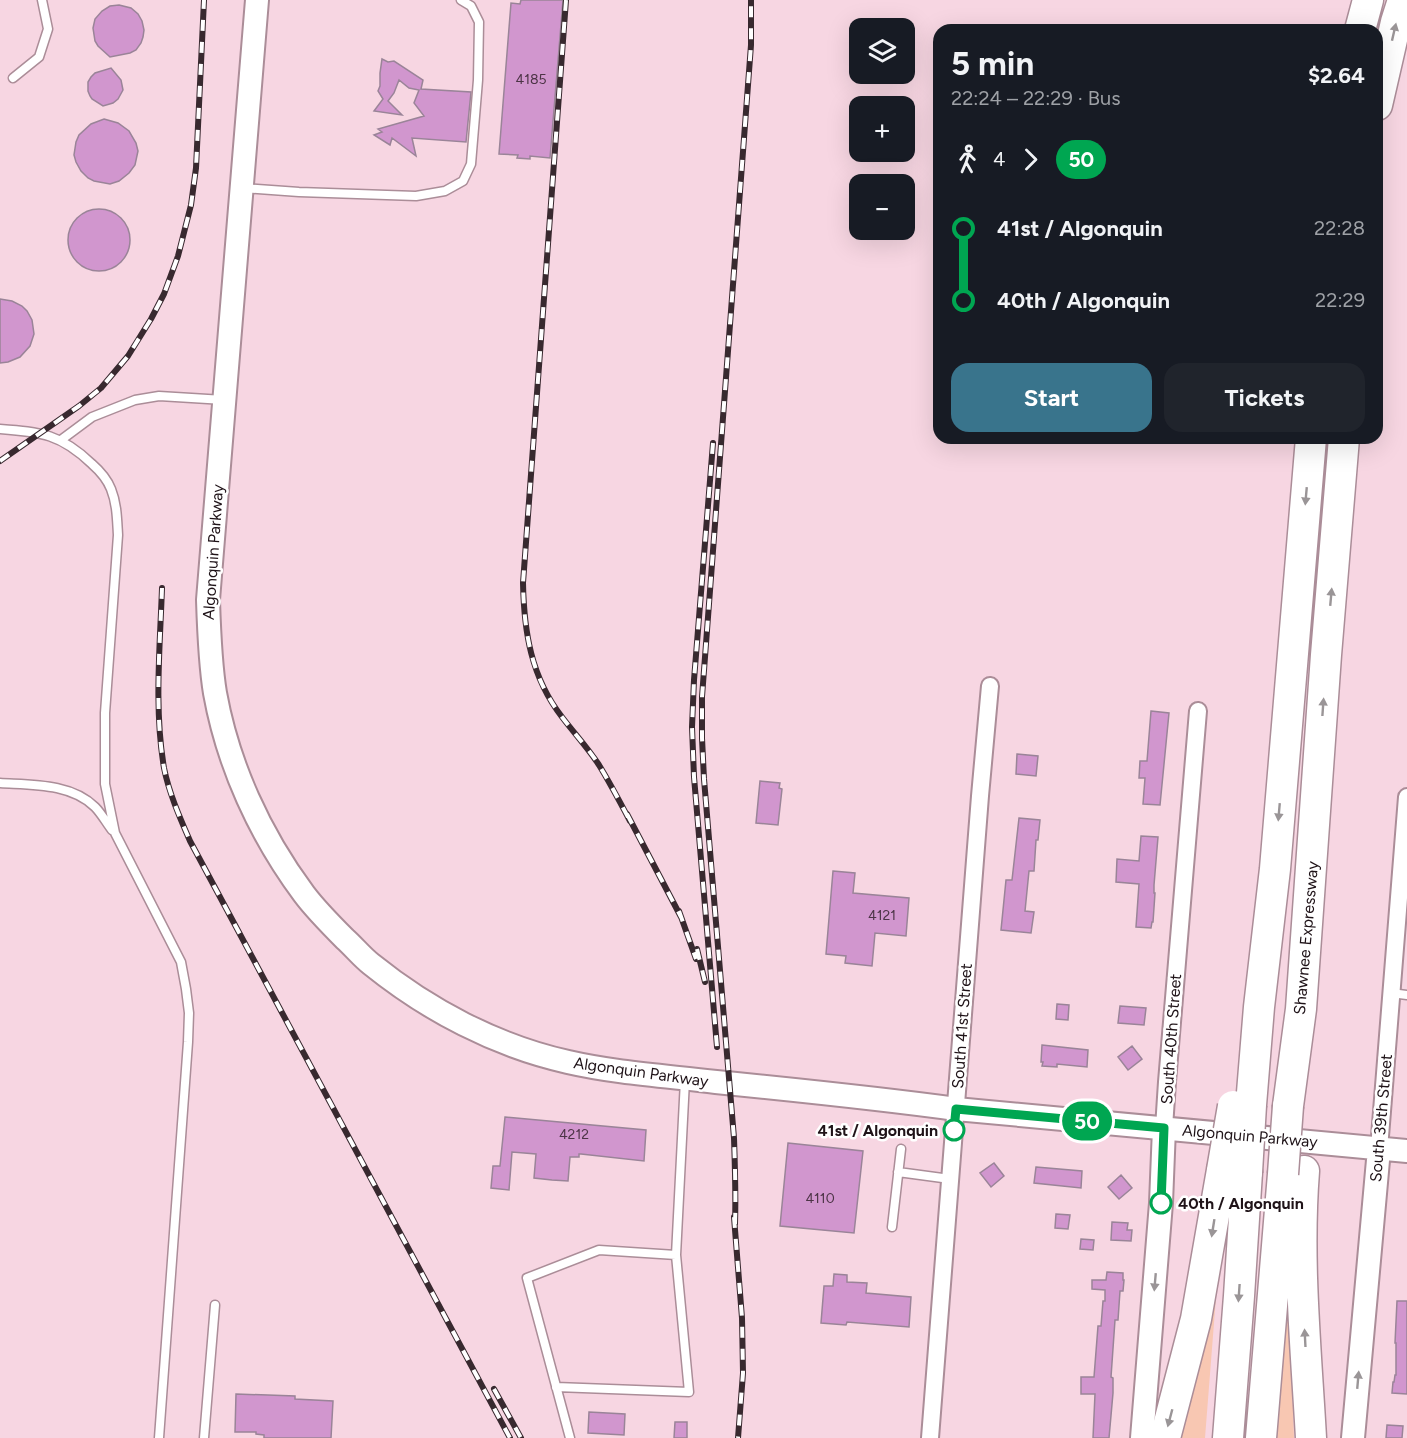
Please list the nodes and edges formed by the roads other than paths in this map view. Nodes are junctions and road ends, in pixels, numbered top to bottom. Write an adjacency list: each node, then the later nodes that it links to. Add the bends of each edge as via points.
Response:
1 (42, 0): 7 (lane, via 48,29 39,57)
2 (257, 0): 9 (street, Algonquin Parkway)
3 (461, 0): 9 (lane, via 471,6 479,22 471,164 463,181 445,191 417,196)
4 (1368, 0): 6 (highway)
5 (1403, 0): 8 (highway, one-way to 5)
6 (1362, 24)
7 (13, 78)
8 (1383, 79)
9 (241, 188): 10 (street, Algonquin Parkway)
10 (224, 400): 12 (lane, via 159,396 135,400 92,417); 22 (street, Algonquin Parkway, via 208,600 215,692 236,768 255,813 304,894 370,963 442,1013 484,1035 566,1062)
11 (0, 429): 12 (lane, via 41,433)
12 (61, 440): 19 (lane, via 101,472 111,488 117,511 104,765)
13 (1310, 444): 28 (highway, one-way to 28, bridge, via 1275,869)
14 (1344, 444): 30 (highway, Shawnee Expressway, one-way to 14, bridge, via 1294,1106)
15 (990, 686): 23 (street, South 41st Street)
16 (1198, 711): 24 (street, South 40th Street)
17 (0, 783): 19 (lane, via 41,785 81,796)
18 (1407, 797): 20 (street, South 39th Street)
19 (115, 833): 36 (lane, via 181,962 189,1013)
20 (1403, 895): 21 (street, South 39th Street)
21 (1399, 994): 26 (street, South 39th Street)
22 (685, 1078): 23 (street, Algonquin Parkway); 33 (lane)
23 (956, 1109): 24 (street, Algonquin Parkway); 31 (street, South 41st Street)
24 (1164, 1128): 26 (street, Algonquin Parkway); 40 (street, South 40th Street, one-way to 40)
25 (901, 1149): 29 (lane)
26 (1379, 1149): 27 (street, Algonquin Parkway); 45 (street, South 39th Street, one-way to 26)
27 (1407, 1151)
28 (1234, 1171): 41 (highway, one-way to 41); 42 (highway, one-way to 42, via 1239,1296)
29 (898, 1172): 31 (lane); 32 (lane)
30 (1294, 1172): 43 (highway, Shawnee Expressway); 44 (highway, one-way to 30, via 1301,1208)
31 (950, 1179): 39 (street, South 41st Street)
32 (892, 1227)
33 (675, 1254): 35 (lane, via 599,1250 527,1278); 35 (lane, via 689,1392)
34 (215, 1305): 37 (lane)
35 (556, 1387): 38 (lane)
36 (159, 1438)
37 (204, 1438)
38 (570, 1438)
39 (930, 1438)
40 (1142, 1438)
41 (1164, 1438)
42 (1228, 1438)
43 (1261, 1438)
44 (1311, 1438)
45 (1353, 1438)

